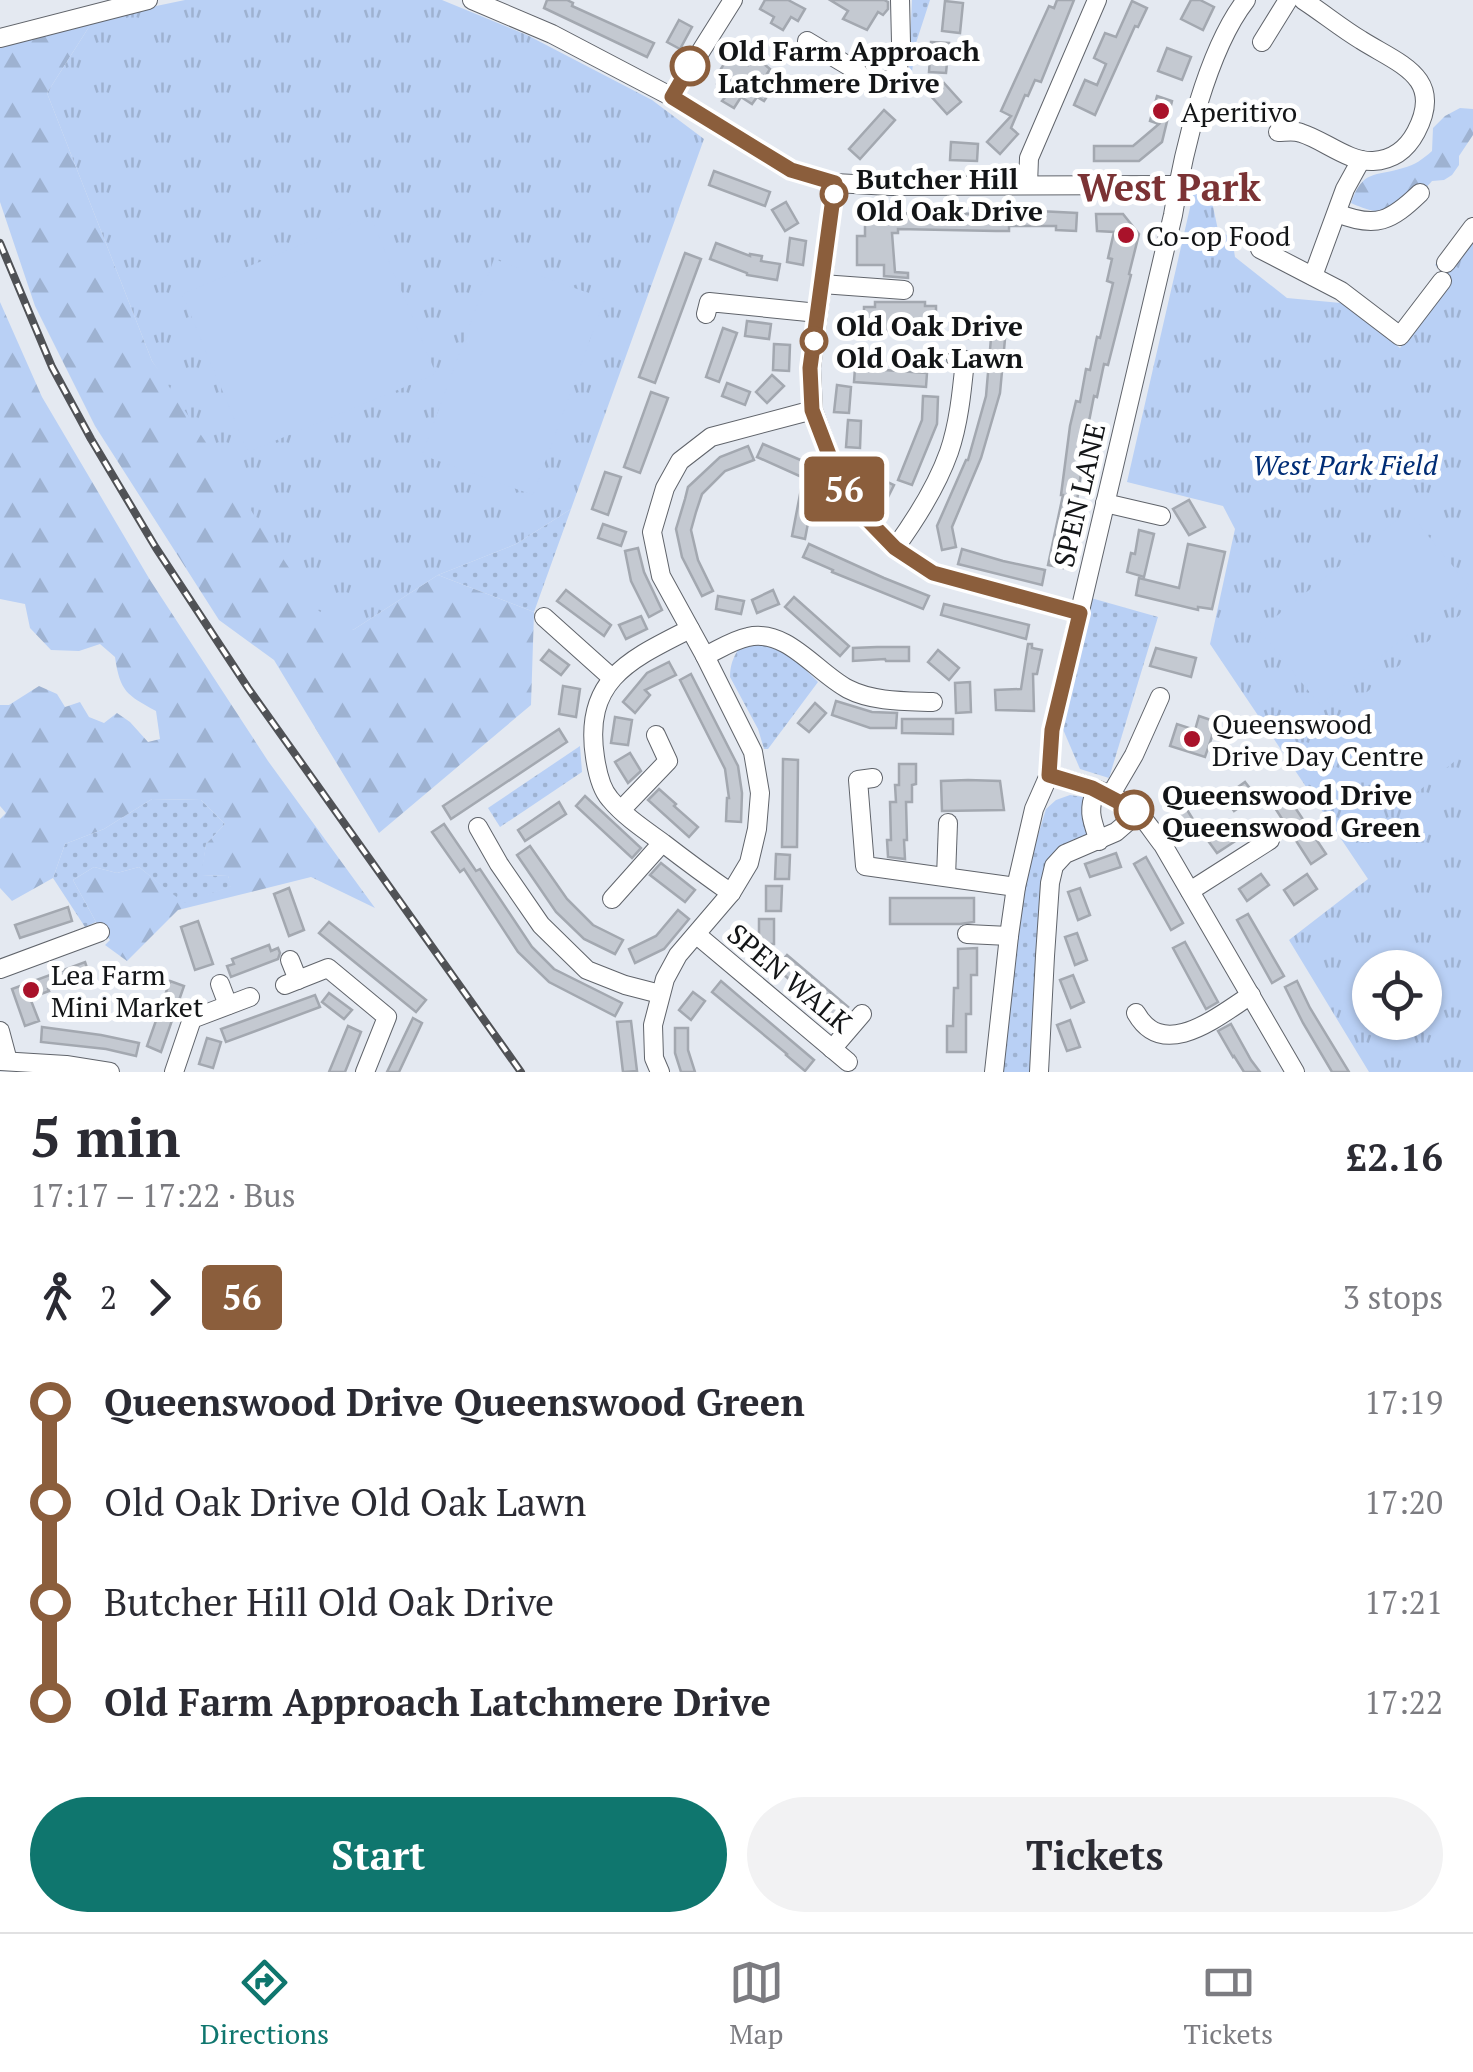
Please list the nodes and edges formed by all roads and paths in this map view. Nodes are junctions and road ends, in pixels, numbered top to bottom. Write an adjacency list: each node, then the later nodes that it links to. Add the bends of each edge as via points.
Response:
1 (148, 0): 9 (street)
2 (472, 0): 13 (street)
3 (733, 0): 13 (street)
4 (900, 0): 11 (street, via 897,78 864,80)
5 (1097, 0): 17 (street, via 1029,158)
6 (1246, 0): 18 (street, SPEN LANE, via 1221,42)
7 (1288, 0): 12 (street)
8 (1304, 0): 15 (street, via 1409,68 1422,88 1423,118 1407,146 1393,157)
9 (111, 5): 10 (street)
10 (0, 38)
11 (807, 40)
12 (1262, 42)
13 (672, 97): 16 (street, via 791,170)
14 (1278, 132): 15 (street, via 1298,131)
15 (1362, 160): 20 (street)
16 (835, 183): 17 (street); 24 (street)
17 (1028, 185): 18 (street)
18 (1178, 185): 30 (street, SPEN LANE)
19 (1420, 193): 20 (street, via 1384,221 1358,222)
20 (1336, 213): 23 (street)
21 (1473, 227): 23 (street, via 1400,336)
22 (1260, 249): 23 (street)
23 (1313, 276)
24 (822, 284): 25 (street); 27 (street)
25 (904, 290)
26 (709, 302): 27 (street)
27 (818, 313): 29 (street)
28 (956, 359): 32 (street, via 965,360 949,453)
29 (812, 410): 32 (street, via 839,481); 35 (street, via 711,438 680,460 652,532 662,576)
30 (1106, 503): 31 (street); 33 (street, SPEN LANE)
31 (1162, 516)
32 (895, 548): 33 (street, via 933,573)
33 (1080, 613): 41 (street, SPEN LANE, via 1052,730)
34 (544, 617): 37 (street)
35 (690, 629): 36 (street); 37 (street, via 636,656)
36 (705, 656): 39 (street, via 745,637 777,639 852,692); 54 (street, via 753,752 760,793 749,863)
37 (612, 678): 44 (street, via 592,735 597,770)
38 (1160, 697): 43 (street, via 1134,755)
39 (933, 702)
40 (656, 735): 44 (street, via 668,761)
41 (1049, 775): 43 (street); 52 (street, SPEN LANE)
42 (874, 778): 51 (street, via 858,780 865,866)
43 (1103, 793): 45 (street); 48 (street, via 1090,804)
44 (621, 810): 50 (street)
45 (1138, 813): 48 (street); 53 (street)
46 (948, 822): 51 (street)
47 (478, 828): 63 (street, via 541,925 587,970)
48 (1100, 840): 78 (street, via 1064,854 1054,866)
49 (1270, 840): 53 (street)
50 (662, 843): 54 (street); 55 (street)
51 (946, 878): 52 (street)
52 (1016, 887): 59 (street, SPEN LANE)
53 (1190, 891): 64 (street)
54 (731, 894): 58 (street)
55 (612, 900)
56 (100, 932): 61 (street)
57 (968, 934): 59 (street)
58 (697, 935): 63 (street, via 678,955); 70 (street, SPEN WALK)
59 (1009, 936): 77 (street, SPEN LANE)
60 (290, 960): 75 (street, via 291,982 328,968 387,1016)
61 (0, 969)
62 (220, 984): 66 (street)
63 (660, 994): 76 (street, via 653,1025)
64 (1250, 995): 67 (street, via 1188,1032 1168,1036 1142,1024); 79 (street)
65 (250, 997): 66 (street)
66 (228, 1006): 74 (street, via 192,1019)
67 (1136, 1013)
68 (862, 1014): 70 (street)
69 (0, 1031): 72 (street)
70 (832, 1049): 71 (street, SPEN WALK)
71 (848, 1062)
72 (15, 1064): 73 (street)
73 (110, 1072)
74 (174, 1072)
75 (365, 1072)
76 (660, 1072)
77 (994, 1072)
78 (1039, 1072)
79 (1295, 1072)

